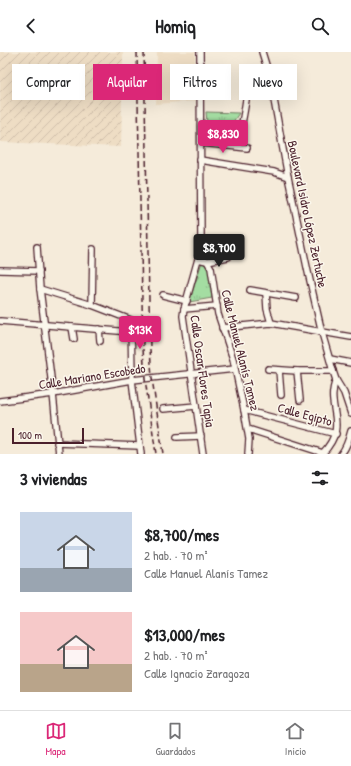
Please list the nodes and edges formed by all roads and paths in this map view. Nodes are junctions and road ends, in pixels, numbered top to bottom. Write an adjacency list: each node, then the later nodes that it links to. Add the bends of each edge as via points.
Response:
1 (200, 52): 4 (street, Calle Oscar Flores Tapia)
2 (262, 52): 8 (street, Boulevard Isidro López Zertuche, via 270,78)
3 (246, 100): 4 (street, via 241,126 236,130 231,132)
4 (201, 128): 5 (street, Calle Oscar Flores Tapia)
5 (201, 143): 6 (street); 7 (street, Calle Oscar Flores Tapia)
6 (247, 148)
7 (200, 160): 8 (street, via 274,172); 12 (street, Calle Oscar Flores Tapia, via 201,247)
8 (288, 177): 32 (street, Boulevard Isidro López Zertuche)
9 (37, 247): 15 (street)
10 (94, 250): 22 (street)
11 (228, 257): 13 (street)
12 (198, 259): 13 (street); 21 (street, Calle Oscar Flores Tapia)
13 (206, 261): 23 (street, Calle Manuel Alanís Tamez, via 211,268)
14 (0, 270): 15 (street)
15 (38, 271): 16 (street)
16 (40, 289): 22 (street); 27 (street)
17 (250, 290): 18 (street)
18 (266, 293): 20 (street); 26 (street)
19 (163, 295): 21 (street)
20 (296, 298)
21 (187, 301): 24 (street, Calle Oscar Flores Tapia)
22 (92, 305): 31 (street, via 131,320)
23 (217, 306): 24 (street); 29 (street, Calle Manuel Alanís Tamez)
24 (184, 309): 43 (street, Calle Oscar Flores Tapia)
25 (0, 321): 27 (street)
26 (271, 323): 29 (street); 32 (street)
27 (44, 325): 28 (street); 47 (street)
28 (72, 327): 30 (street); 34 (street)
29 (222, 328): 38 (street, Calle Manuel Alanís Tamez)
30 (99, 329): 31 (street); 35 (street)
31 (130, 332): 44 (street)
32 (322, 333): 33 (street); 36 (street, Boulevard Isidro López Zertuche)
33 (351, 337)
34 (74, 339)
35 (100, 341)
36 (330, 359): 37 (street); 42 (street, Boulevard Isidro López Zertuche)
37 (351, 363)
38 (235, 369): 43 (street, Calle Mariano Escobedo); 54 (street, Calle Manuel Alanís Tamez)
39 (268, 369): 40 (street)
40 (279, 370): 41 (street); 49 (street)
41 (297, 371): 42 (street); 50 (street)
42 (333, 371): 45 (street, Boulevard Isidro López Zertuche)
43 (192, 374): 44 (street, Calle Mariano Escobedo); 52 (street, Calle Oscar Flores Tapia)
44 (132, 380): 47 (street, Calle Mariano Escobedo); 62 (street)
45 (336, 380): 46 (street, Boulevard Isidro López Zertuche); 58 (street, Boulevard Isidro López Zertuche, via 333,388 338,421)
46 (344, 393): 48 (street); 55 (street, Boulevard Isidro López Zertuche)
47 (53, 394): 51 (street, Calle Mariano Escobedo); 61 (street)
48 (351, 394)
49 (281, 395)
50 (300, 400)
51 (0, 401)
52 (196, 406): 53 (street); 59 (street, Calle Oscar Flores Tapia)
53 (163, 409)
54 (244, 410): 56 (street, Calle Manuel Alanís Tamez); 58 (street, Calle Egipto)
55 (351, 414)
56 (248, 429): 67 (street, Calle Manuel Alanís Tamez); 68 (street)
57 (351, 431): 63 (street)
58 (336, 434): 68 (street, via 333,442)
59 (201, 436): 60 (street); 66 (street, Calle Oscar Flores Tapia)
60 (177, 437)
61 (57, 442): 62 (street); 64 (street)
62 (140, 446): 65 (street)
63 (343, 453)
64 (59, 454)
65 (141, 454)
66 (203, 454)
67 (248, 454)
68 (322, 454)

